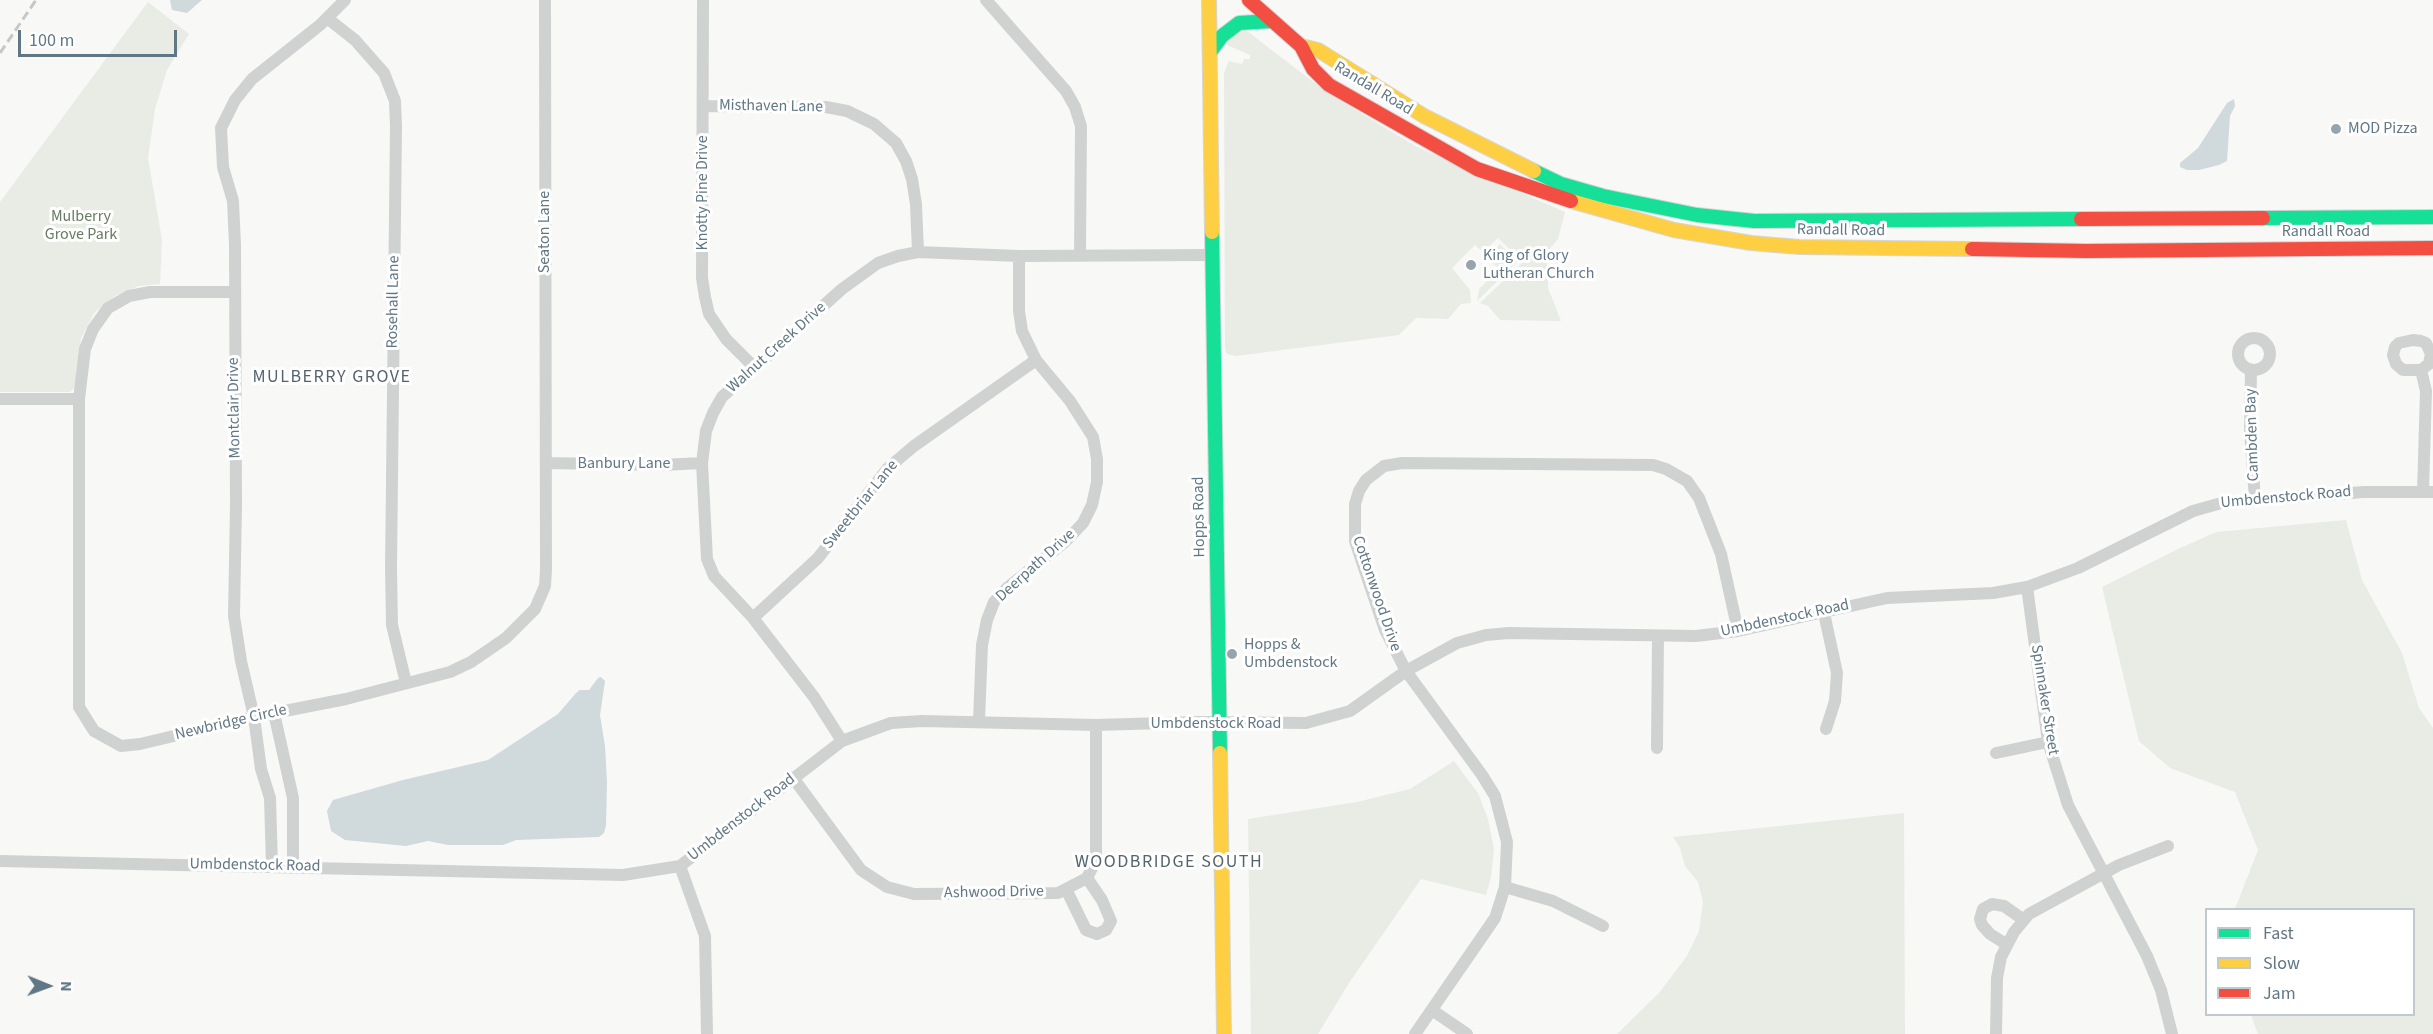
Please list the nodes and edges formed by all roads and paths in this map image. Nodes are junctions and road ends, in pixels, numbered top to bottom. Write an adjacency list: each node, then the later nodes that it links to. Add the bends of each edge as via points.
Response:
1 (345, 0): 7 (street, Montclair Drive)
2 (545, 0): 25 (street, Seaton Lane)
3 (703, 0): 11 (street, Knotty Pine Drive)
4 (986, 0): 15 (street, via 1066,91 1075,107 1082,126)
5 (1209, 0): 10 (main road, Hopps Road)
6 (1249, 0): 8 (main road, Randall Road)
7 (327, 18): 18 (street, Montclair Drive, via 252,79 235,100 222,128 223,167 233,201); 35 (street, Rosehall Lane, via 355,40 384,73 395,101 392,625)
8 (1272, 21): 9 (main road, Randall Road); 10 (main road, via 1239,23)
9 (1301, 46): 12 (main road, Randall Road, via 1318,50 1424,116 1561,184 1697,215 1754,221); 13 (main road, Randall Road, via 1313,69 1329,85 1477,169 1588,207 1711,237 1832,248)
10 (1210, 52): 16 (main road, Hopps Road)
11 (703, 106): 14 (street, Misthaven Lane, via 826,107 847,111 874,124 896,143 906,161 916,204); 20 (street, Knotty Pine Drive, via 705,297 709,314 726,339)
12 (2433, 217)
13 (2433, 248)
14 (918, 252): 17 (street, Walnut Creek Drive); 20 (street, Walnut Creek Drive, via 878,263)
15 (1080, 255): 16 (street, Walnut Creek Drive); 17 (street, Walnut Creek Drive)
16 (1213, 255): 39 (main road, Hopps Road)
17 (1019, 256): 19 (street, Deerpath Drive, via 1022,331)
18 (234, 292): 24 (street, Newbridge Circle, via 150,292 129,296 108,308 93,328 85,349); 37 (street, Montclair Drive, via 234,616)
19 (1036, 360): 31 (street, Sweetbriar Lane, via 888,468 819,558); 38 (street, Deerpath Drive, via 1093,437 1097,482 1083,523 994,602 982,645)
20 (755, 368): 26 (street, Walnut Creek Drive, via 722,397 712,413)
21 (2251, 370): 28 (street, Cambden Bay)
22 (2421, 370): 27 (street, via 2426,391)
23 (0, 399): 24 (street)
24 (79, 399): 37 (street, Newbridge Circle, via 79,707 94,731 121,746)
25 (546, 463): 26 (street, Banbury Lane); 35 (street, Newbridge Circle, via 546,570 535,609 506,638 471,662 450,672)
26 (702, 463): 31 (street, Walnut Creek Drive, via 707,559 714,576)
27 (2428, 492): 28 (street, Umbdenstock Road)
28 (2255, 500): 29 (street, Umbdenstock Road, via 2193,510 2078,568)
29 (2027, 587): 30 (street, Umbdenstock Road, via 1887,598); 43 (street, Spinnaker Street)
30 (1824, 613): 32 (street, Umbdenstock Road); 41 (street, via 1837,673 1835,701)
31 (753, 618): 42 (street, Walnut Creek Drive, via 814,697)
32 (1738, 632): 33 (street, Umbdenstock Road); 34 (street, Cottonwood Drive, via 1721,554 1699,498 1677,474 1653,465 1402,463 1384,466 1366,480 1354,504 1354,523 1356,541 1385,630)
33 (1658, 636): 34 (street, Umbdenstock Road, via 1486,635 1457,643); 44 (street)
34 (1406, 671): 39 (street, Umbdenstock Road, via 1350,711 1326,719 1296,724); 54 (street, Cottonwood Drive, via 1495,796 1507,842)
35 (406, 683): 36 (street, Newbridge Circle)
36 (274, 713): 37 (street, Newbridge Circle); 50 (street, via 293,798)
37 (254, 717): 49 (street, Montclair Drive, via 261,769 270,798)
38 (980, 721): 40 (street, Umbdenstock Road); 42 (street, Umbdenstock Road, via 891,723)
39 (1219, 723): 40 (street, Umbdenstock Road); 61 (main road, Hopps Road)
40 (1096, 725): 53 (street, via 1096,860)
41 (1826, 729)
42 (842, 741): 46 (street, Umbdenstock Road)
43 (2048, 742): 45 (street); 52 (street, Spinnaker Street, via 2068,805)
44 (1658, 748)
45 (1996, 753)
46 (794, 779): 51 (street, Umbdenstock Road); 55 (street, Ashwood Drive, via 861,870 887,887 914,894)
47 (2168, 846): 52 (street)
48 (0, 861): 49 (street, Umbdenstock Road)
49 (272, 866): 50 (street, Umbdenstock Road)
50 (294, 866): 51 (street, Umbdenstock Road, via 623,874)
51 (680, 867): 60 (street, via 705,936)
52 (2103, 874): 56 (street); 65 (street, Spinnaker Street, via 2147,956)
53 (1087, 878): 55 (street, Ashwood Drive); 55 (street, via 1112,921 1106,930 1096,934 1086,930)
54 (1505, 887): 57 (street, via 1553,901); 59 (street, Cottonwood Drive, via 1495,918)
55 (1066, 889)
56 (2024, 920): 58 (street); 58 (street, via 2004,906 1992,904 1983,909 1982,925)
57 (1603, 926)
58 (2006, 944): 64 (street, via 1998,978)
59 (1432, 1010): 62 (street, Cottonwood Drive); 63 (street)
60 (707, 1034)
61 (1224, 1034)
62 (1415, 1034)
63 (1467, 1034)
64 (1996, 1034)
65 (2172, 1034)

